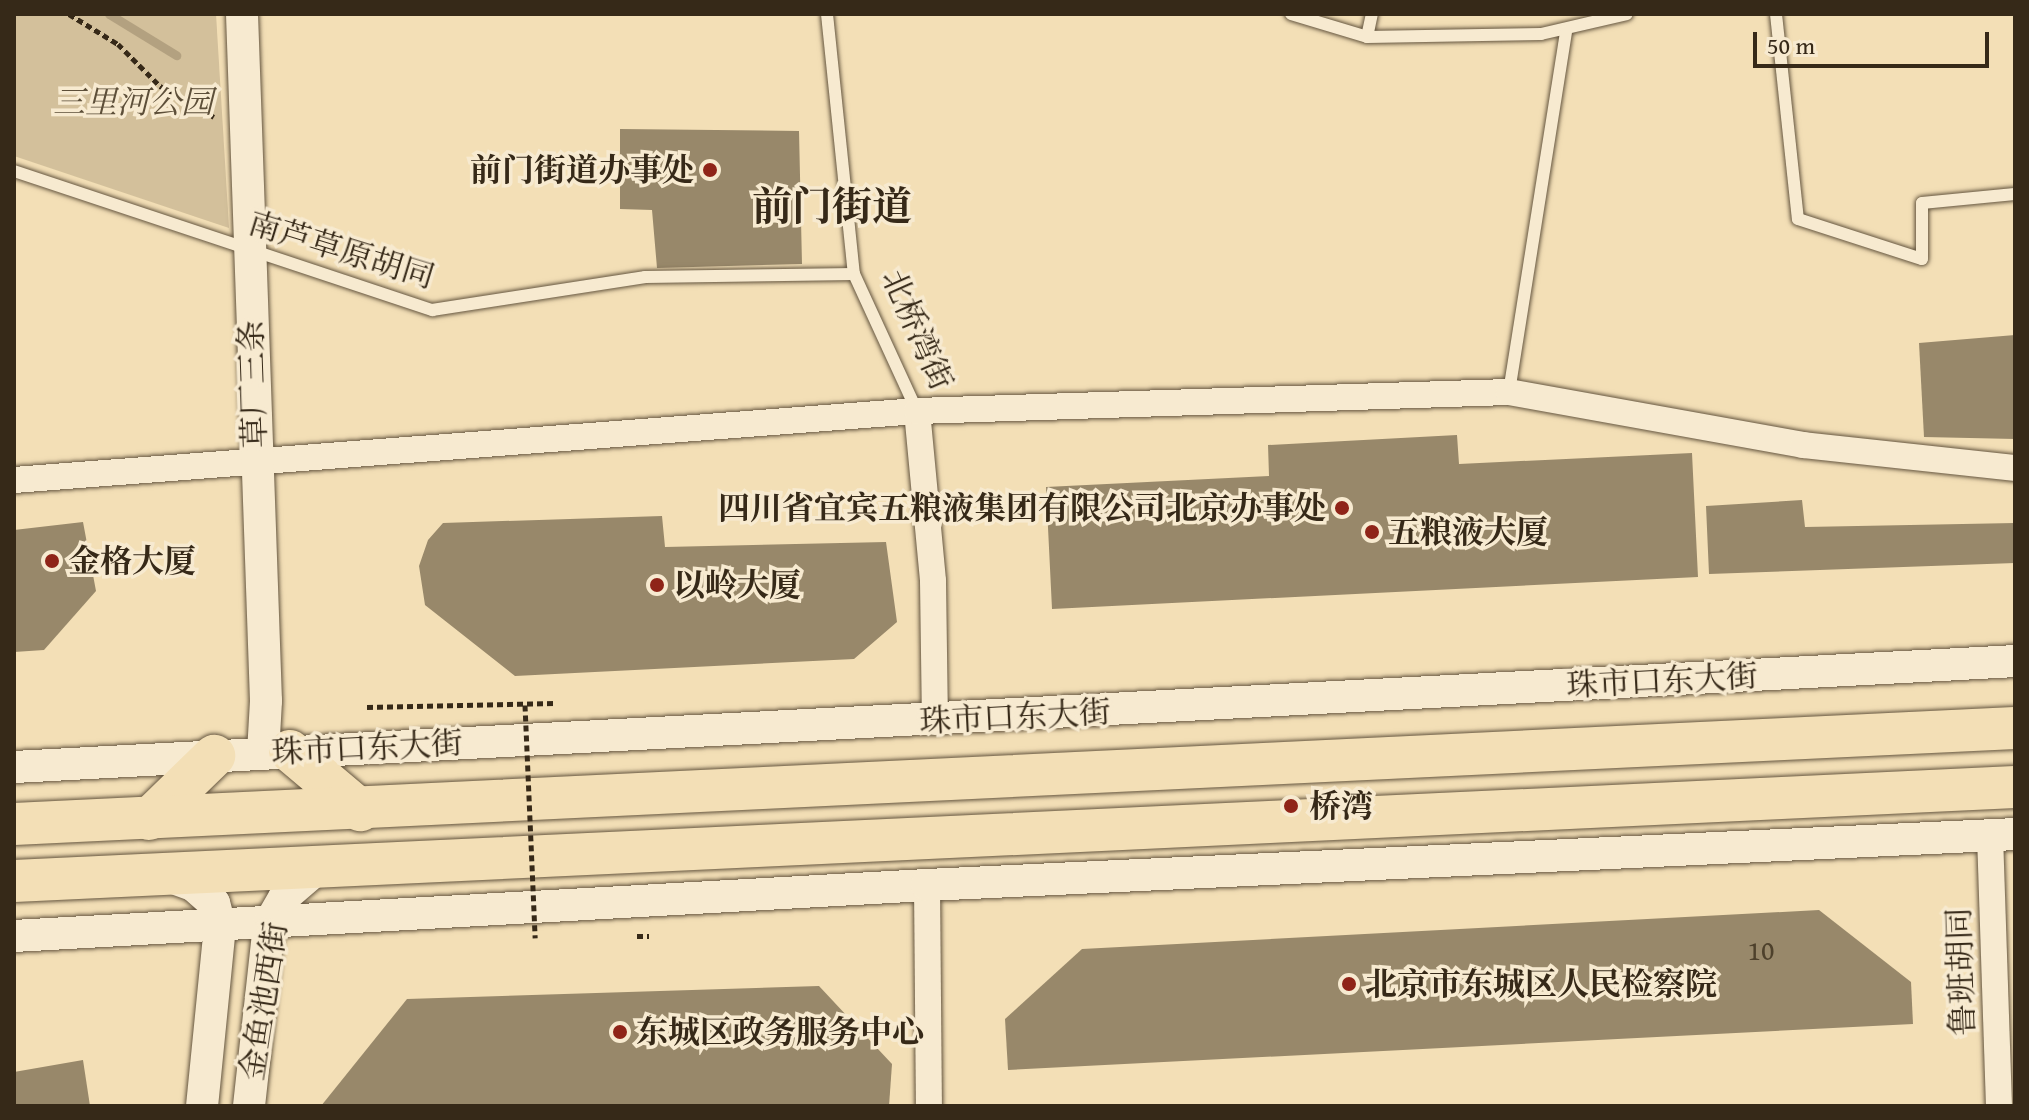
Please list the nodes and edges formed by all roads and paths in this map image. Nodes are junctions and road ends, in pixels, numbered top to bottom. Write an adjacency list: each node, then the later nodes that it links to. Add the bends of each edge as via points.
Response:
1 (69, 14): 10 (path, via 118,44 182,101)
2 (242, 14): 10 (street, 草厂三条)
3 (827, 14): 14 (lane, 北桥湾街)
4 (1291, 14): 9 (lane)
5 (1372, 14): 9 (lane)
6 (1627, 14): 8 (lane)
7 (1776, 14): 12 (lane, via 1798,219 1922,259 1922,203)
8 (1566, 31): 9 (lane); 15 (lane)
9 (1367, 37)
10 (246, 133): 13 (street, 草厂三条)
11 (14, 171): 13 (lane, 南芦草原胡同)
12 (2015, 194)
13 (249, 249): 14 (lane, 南芦草原胡同, via 432,310 645,277); 17 (street, 草厂三条)
14 (854, 274): 16 (lane, 北桥湾街)
15 (1509, 392): 16 (street); 18 (street, via 1803,445)
16 (917, 411): 17 (street); 24 (street, 北桥湾街, via 933,581)
17 (255, 460): 19 (street); 26 (street, 草厂三条, via 266,701)
18 (2015, 468)
19 (14, 480)
20 (2015, 661): 24 (street, 珠市口东大街)
21 (557, 703): 22 (path)
22 (525, 705): 23 (path); 41 (path, bridge)
23 (367, 707)
24 (935, 722): 26 (street, 珠市口东大街)
25 (2015, 728): 30 (main road, 珠市口东大街)
26 (276, 752): 27 (street, 珠市口东大街); 30 (main road)
27 (214, 756): 28 (street, 珠市口东大街); 31 (main road)
28 (14, 767)
29 (2015, 787): 34 (main road)
30 (360, 810): 31 (main road, 珠市口东大街)
31 (149, 819): 32 (main road, 珠市口东大街)
32 (14, 824)
33 (2002, 834): 37 (street); 45 (street, 鲁班胡同)
34 (320, 866): 35 (main road); 38 (street, 金鱼池西街, via 285,896)
35 (162, 874): 36 (main road); 39 (street, 金鱼池西街, via 193,885 214,903)
36 (14, 881)
37 (927, 885): 38 (street); 44 (street)
38 (269, 924): 39 (street); 43 (street, 金鱼池西街)
39 (220, 926): 40 (street); 42 (street, 金鱼池西街)
40 (14, 936)
41 (535, 938)
42 (202, 1106)
43 (249, 1106)
44 (929, 1106)
45 (1999, 1106)

